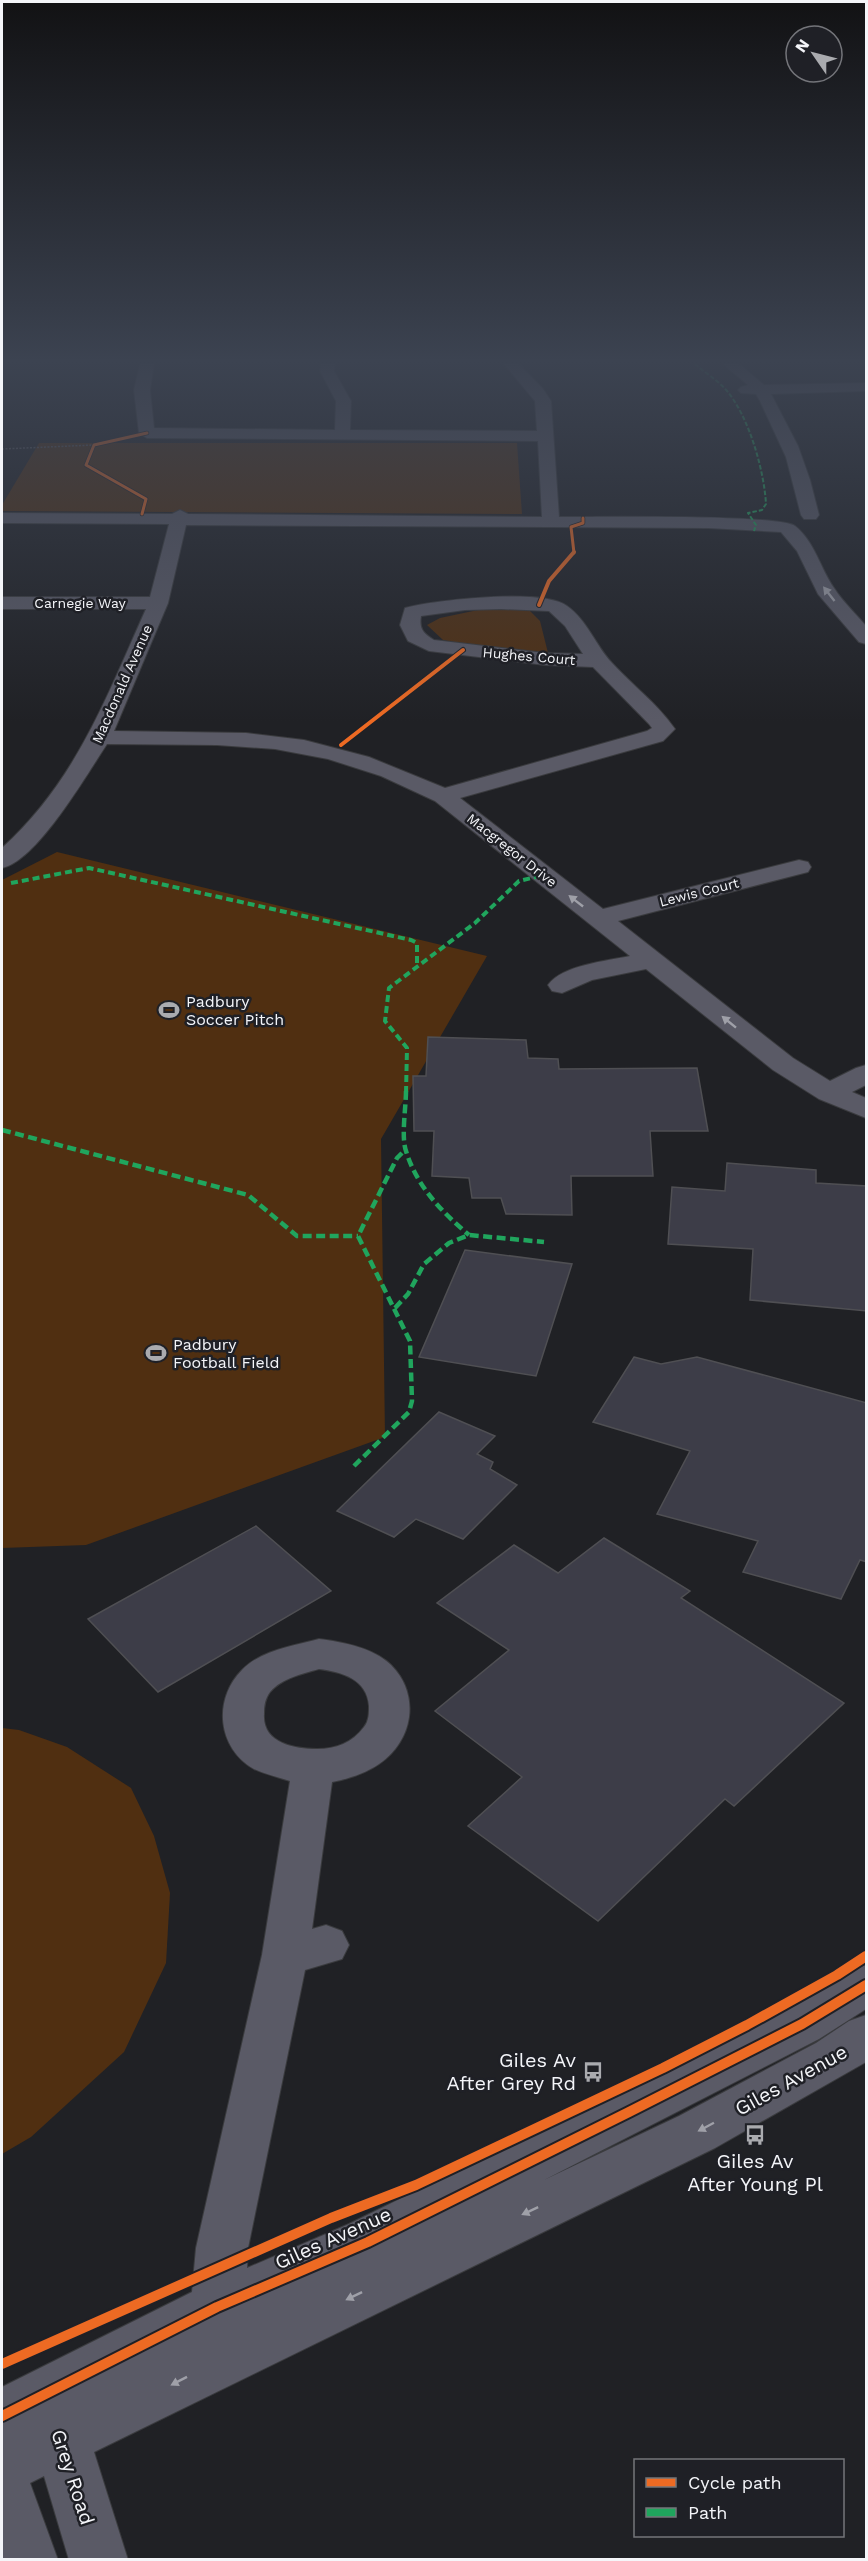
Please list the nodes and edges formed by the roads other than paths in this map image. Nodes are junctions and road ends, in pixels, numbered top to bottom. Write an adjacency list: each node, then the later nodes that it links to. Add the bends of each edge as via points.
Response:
1 (549, 484): 5 (street)
2 (803, 484): 7 (street, via 804,503)
3 (2, 516): 4 (street)
4 (179, 517): 5 (street); 9 (street, Macdonald Avenue)
5 (551, 520): 6 (street)
6 (782, 524): 7 (street, via 792,514); 11 (street, one-way to 6, via 825,590 805,550)
7 (815, 528): 10 (street, via 840,583)
8 (2, 603): 9 (street, Carnegie Way)
9 (158, 603): 13 (street, Macdonald Avenue)
10 (867, 618)
11 (867, 638)
12 (598, 661): 12 (street, Hughes Court, via 545,659 429,645 415,637 410,625 412,612 476,604 554,606 563,610); 14 (street, Hughes Court, via 655,714 664,729 655,736)
13 (102, 733): 14 (street, Macgregor Drive, via 308,748 384,768); 16 (street, Macdonald Avenue, via 57,804)
14 (452, 793): 19 (street, Macgregor Drive); 20 (street, Macgregor Drive, one-way to 14)
15 (2, 827): 16 (street)
16 (33, 833): 17 (street, Macdonald Avenue)
17 (2, 861)
18 (799, 867): 19 (street, Lewis Court)
19 (624, 912): 20 (street, Lewis Court); 23 (street, Macgregor Drive, via 783,1045)
20 (598, 918): 21 (street, Macgregor Drive)
21 (651, 960): 22 (street, via 584,974); 23 (street, Macgregor Drive, one-way to 21, via 810,1083)
22 (562, 985)
23 (853, 1085): 24 (street, Macgregor Drive)
24 (867, 1109)
25 (313, 1768): 28 (street, via 305,1950 222,2248)
26 (867, 1985): 28 (street, Giles Avenue, via 802,2024 619,2118 368,2242)
27 (867, 2036): 29 (street, Giles Avenue, one-way to 29, via 697,2132 225,2358)
28 (217, 2307): 29 (street, Giles Avenue)
29 (37, 2416): 30 (street, Giles Avenue); 33 (street, Grey Road)
30 (2, 2467)
31 (2, 2486): 32 (street)
32 (29, 2559)
33 (99, 2559)

